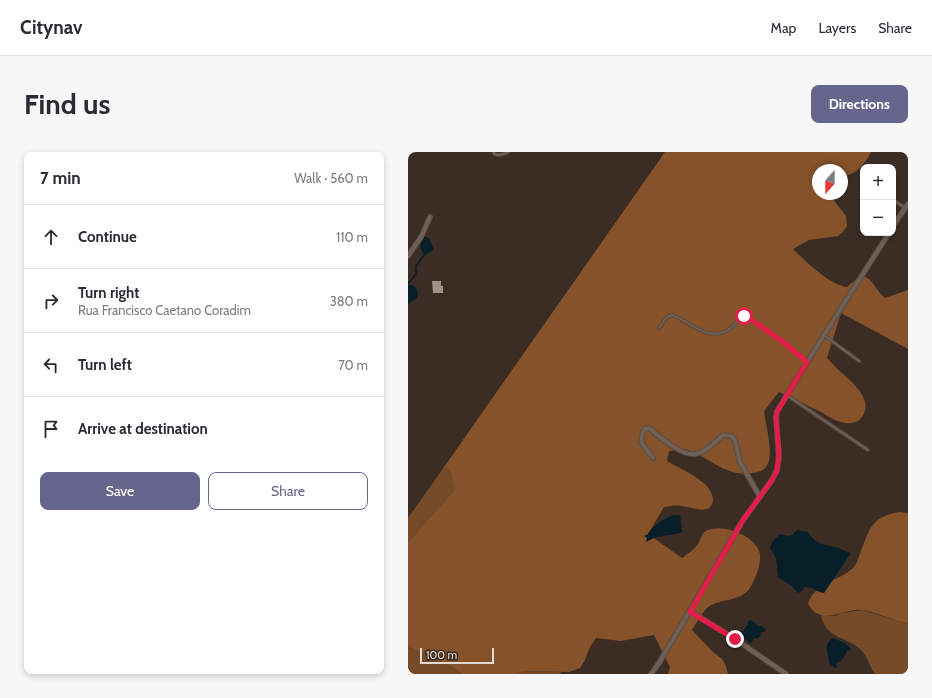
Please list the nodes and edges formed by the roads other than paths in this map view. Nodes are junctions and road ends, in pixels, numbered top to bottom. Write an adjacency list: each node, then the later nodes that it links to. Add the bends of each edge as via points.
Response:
1 (494, 152): 2 (lane, via 498,156)
2 (508, 152)
3 (896, 201): 4 (lane)
4 (907, 206): 6 (street)
5 (430, 217): 8 (street, via 422,237)
6 (896, 222)
7 (887, 236): 10 (street)
8 (408, 256)
9 (659, 328): 12 (lane, via 670,315 703,332 717,334 730,328 742,317 747,317)
10 (824, 335): 11 (lane); 12 (street)
11 (859, 361)
12 (807, 362): 13 (street)
13 (787, 395): 14 (lane); 16 (street, via 776,418 779,452 777,470)
14 (868, 450)
15 (653, 458): 16 (street, via 641,442 646,428 685,453 695,454 706,449 723,435 731,436 735,440 740,462)
16 (760, 497): 17 (street, via 743,520)
17 (690, 612): 18 (street); 19 (street)
18 (651, 674)
19 (786, 674)

